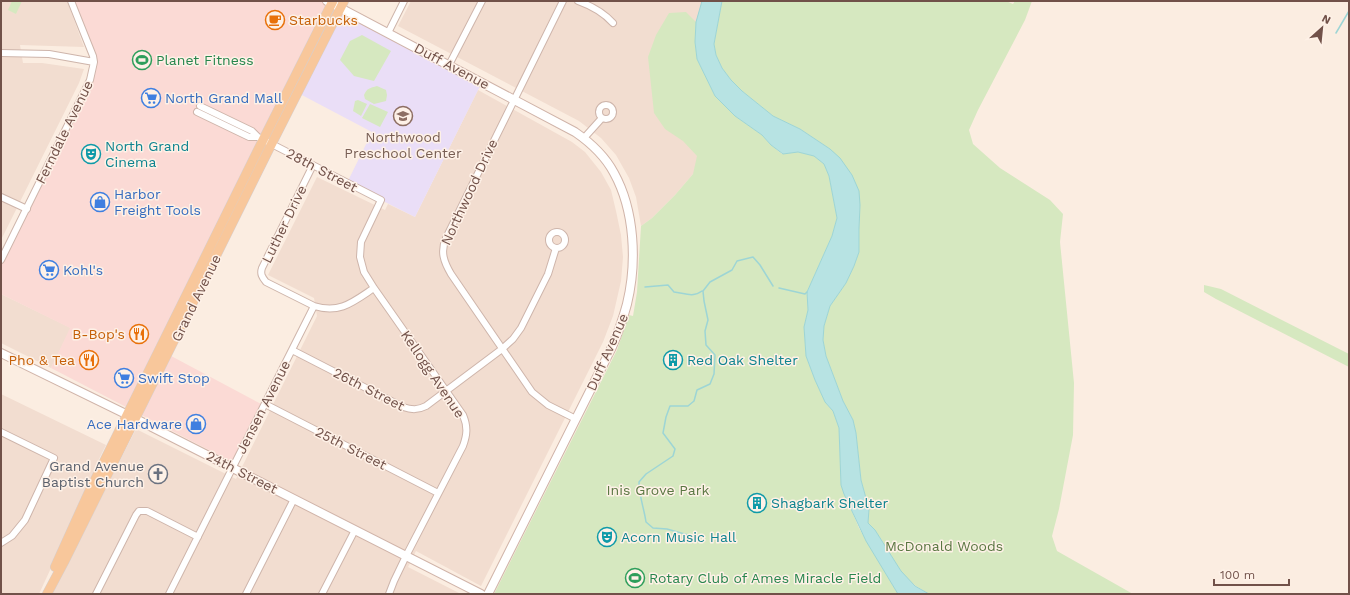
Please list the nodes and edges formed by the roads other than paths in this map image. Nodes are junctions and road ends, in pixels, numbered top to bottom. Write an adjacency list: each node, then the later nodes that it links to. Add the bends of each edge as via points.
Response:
1 (71, 1): 11 (street, Ferndale Avenue)
2 (404, 1): 9 (street)
3 (482, 1): 12 (street)
4 (563, 1): 13 (street, Northwood Drive)
5 (578, 1): 8 (street, via 594,8)
6 (331, 2): 7 (main road, Duff Avenue); 16 (main road, Grand Avenue)
7 (343, 4): 9 (main road, Duff Avenue); 18 (main road, Grand Avenue)
8 (613, 23)
9 (388, 33): 12 (main road, Duff Avenue)
10 (1, 54): 11 (street, via 49,54)
11 (94, 62): 22 (street, Ferndale Avenue, via 86,89)
12 (449, 65): 13 (main road, Duff Avenue)
13 (514, 99): 17 (main road, Duff Avenue); 27 (street, Northwood Drive, via 442,251 446,267)
14 (199, 109): 16 (street, 28th Street, via 252,131)
15 (602, 118): 17 (street)
16 (260, 138): 18 (street, 28th Street); 32 (main road, Grand Avenue)
17 (584, 138): 33 (main road, Duff Avenue, via 601,154 619,183 630,220 632,256 630,290 621,325)
18 (272, 144): 19 (street, 28th Street); 32 (main road, Grand Avenue)
19 (313, 165): 21 (street, 28th Street); 26 (street, Luther Drive, via 261,273 266,282)
20 (1, 197): 22 (street)
21 (381, 200): 25 (street, Kellogg Avenue, via 360,250 361,264)
22 (26, 209): 24 (street, Ferndale Avenue)
23 (556, 248): 27 (street, 26th Street, via 548,274 521,328)
24 (1, 260)
25 (374, 288): 26 (street, Luther Drive, via 340,308 322,309); 30 (street, Kellogg Avenue)
26 (314, 306): 28 (street, Jensen Avenue)
27 (502, 349): 30 (street, 26th Street); 33 (street, Northwood Drive, via 532,392 548,405)
28 (292, 350): 30 (street, 26th Street, via 410,410 426,406); 31 (street, Jensen Avenue)
29 (1, 353): 32 (main road, 24th Street)
30 (446, 391): 36 (street, Kellogg Avenue, via 463,415 467,430 463,446)
31 (265, 404): 35 (street, Jensen Avenue); 36 (street, 25th Street)
32 (132, 417): 35 (main road, 24th Street); 42 (main road, Grand Avenue, via 88,494); 43 (main road, Grand Avenue)
33 (576, 419): 50 (main road, Duff Avenue)
34 (1, 432): 40 (street, via 54,458 25,520 12,536)
35 (233, 468): 37 (main road, 24th Street); 39 (street, Jensen Avenue)
36 (438, 493): 41 (street, Kellogg Avenue)
37 (294, 499): 38 (main road, 24th Street); 46 (street)
38 (355, 530): 41 (main road, 24th Street); 47 (street)
39 (198, 537): 44 (street, via 147,511 139,511); 45 (street, Jensen Avenue)
40 (1, 543)
41 (406, 556): 48 (street, Kellogg Avenue); 49 (main road, 24th Street)
42 (43, 594)
43 (47, 594)
44 (96, 594)
45 (169, 594)
46 (246, 594)
47 (322, 594)
48 (389, 594)
49 (481, 594)
50 (488, 594)

